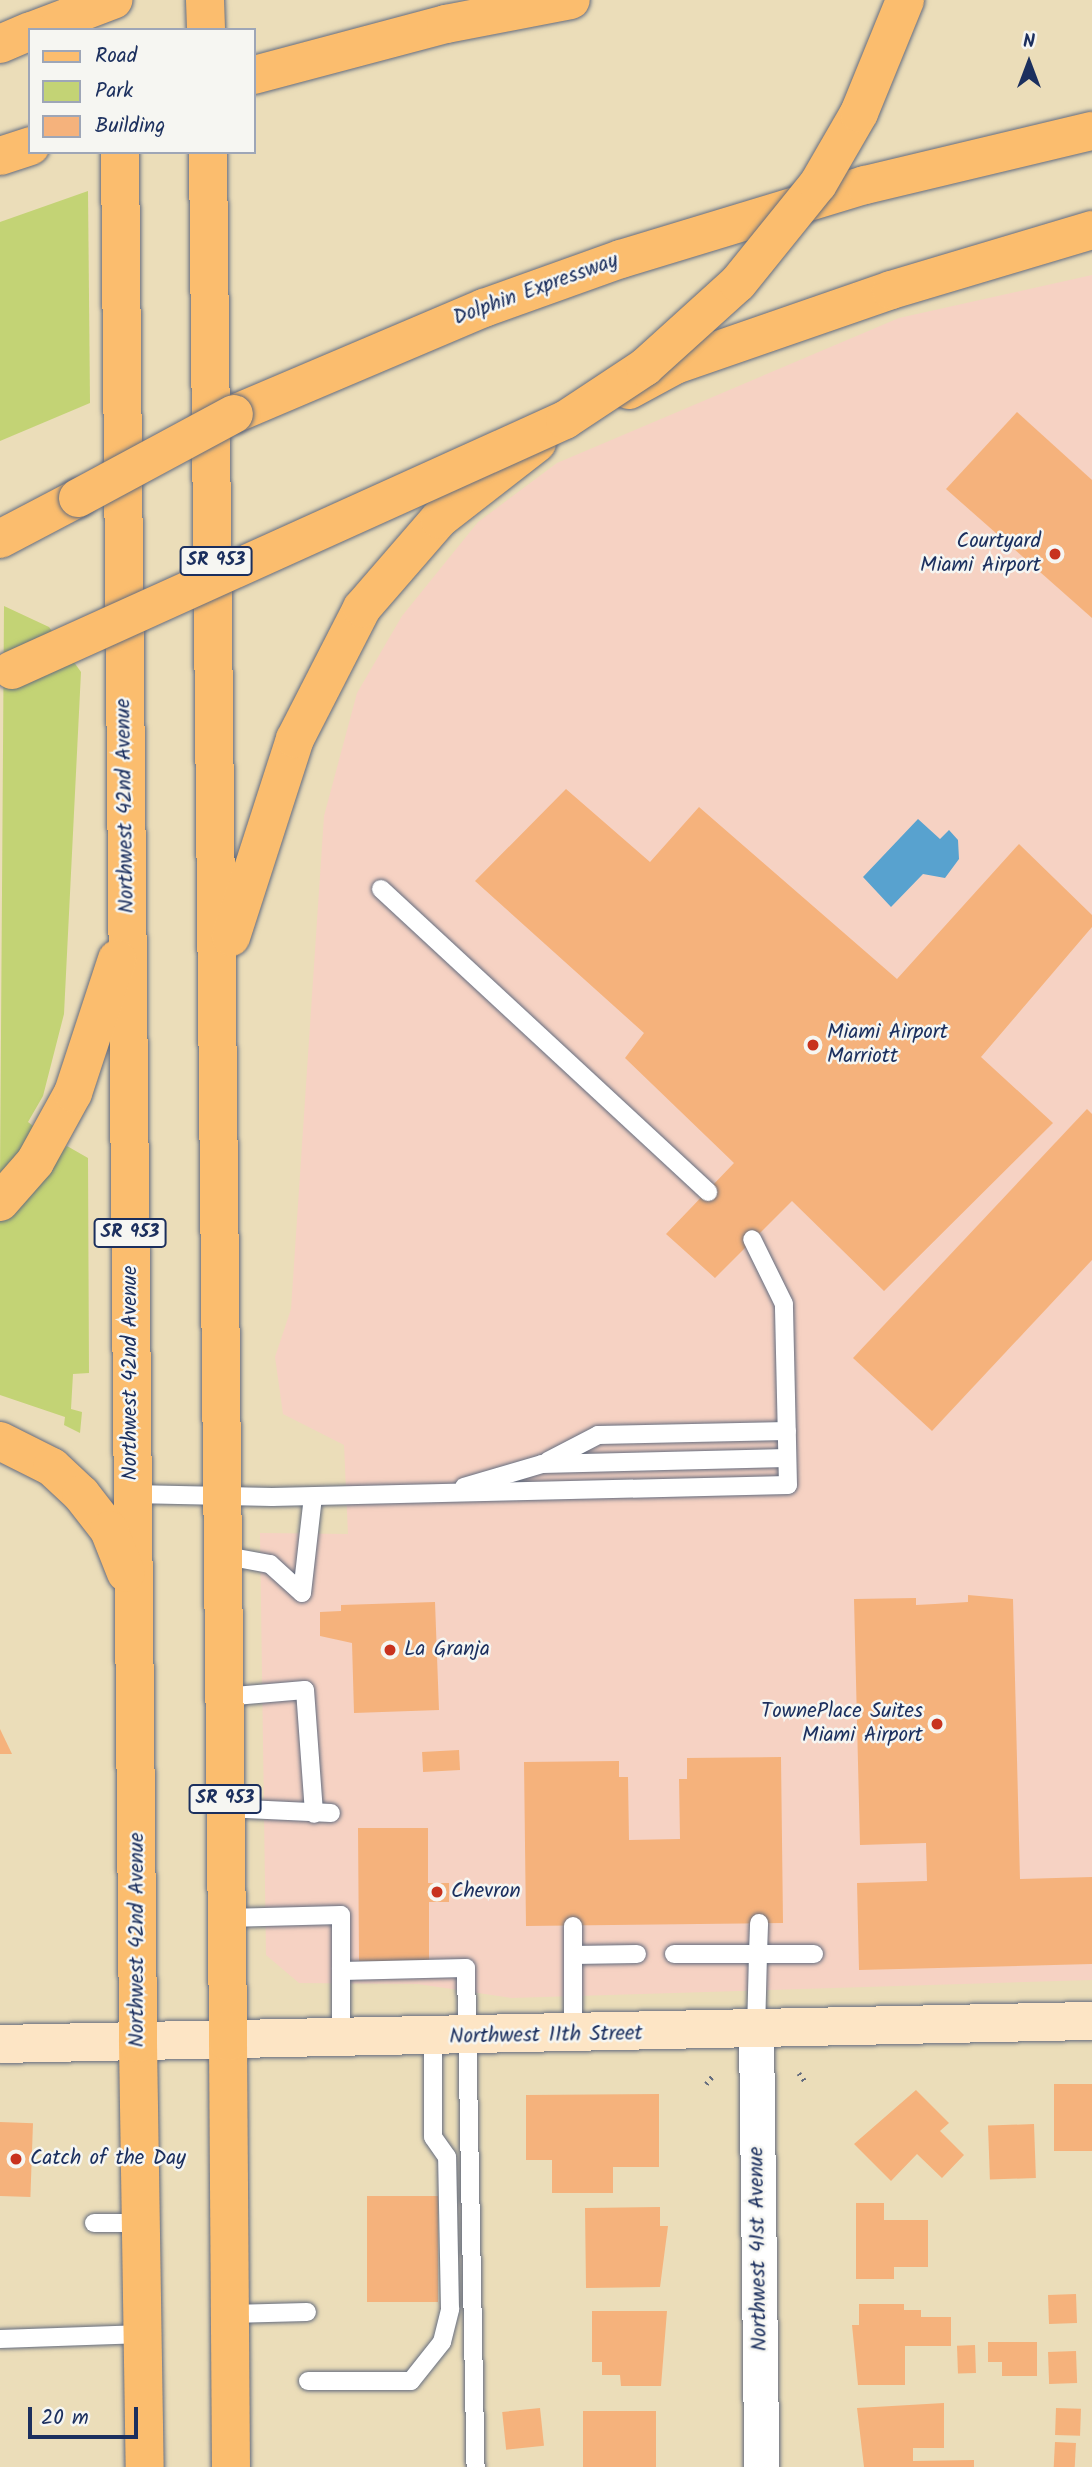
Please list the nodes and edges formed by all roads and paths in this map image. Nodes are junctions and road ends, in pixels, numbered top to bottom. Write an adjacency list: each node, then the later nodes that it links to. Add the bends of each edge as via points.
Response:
1 (116, 0): 5 (main road); 6 (main road)
2 (205, 0): 7 (main road)
3 (571, 0): 8 (main road)
4 (905, 0): 18 (main road, bridge, via 859,113 818,184 738,283 645,367 565,420)
5 (39, 28)
6 (118, 28)
7 (206, 28)
8 (256, 74)
9 (1092, 131): 15 (main road, Dolphin Expressway, bridge, via 723,225 484,308 234,414)
10 (28, 147): 13 (main road)
11 (120, 154): 20 (main road, Northwest 42nd Avenue / SR 953)
12 (208, 154): 21 (main road, SR 953)
13 (0, 156)
14 (1092, 230): 21 (main road, via 972,263 675,365 484,481 390,571 328,667 295,739)
15 (77, 487): 16 (main road); 17 (main road)
16 (0, 509)
17 (0, 540)
18 (6, 673)
19 (381, 890): 22 (lane)
20 (127, 927): 23 (main road, via 73,1093 35,1162); 29 (main road, Northwest 42nd Avenue / SR 953)
21 (221, 969): 31 (main road, SR 953)
22 (708, 1192)
23 (0, 1202)
24 (752, 1239): 25 (lane, via 780,1286)
25 (787, 1431): 27 (lane); 28 (lane, via 598,1435)
26 (0, 1441): 34 (main road, via 52,1467 92,1506 122,1557)
27 (787, 1458): 28 (lane); 30 (lane, via 788,1485)
28 (542, 1464): 30 (lane)
29 (132, 1494): 31 (lane); 34 (main road, Northwest 42nd Avenue / SR 953)
30 (440, 1494): 32 (lane)
31 (221, 1495): 32 (lane); 33 (main road, SR 953)
32 (313, 1497): 33 (lane, via 302,1593 270,1564)
33 (221, 1555): 35 (main road, SR 953)
34 (134, 1603): 52 (main road, Northwest 42nd Avenue / SR 953)
35 (223, 1697): 36 (main road, SR 953); 36 (lane, via 305,1690 322,1814)
36 (225, 1808): 37 (main road, SR 953)
37 (226, 1918): 45 (lane, via 341,1914); 51 (main road, SR 953)
38 (759, 1923): 42 (lane)
39 (573, 1926): 44 (lane)
40 (637, 1954): 44 (lane)
41 (674, 1954): 42 (lane)
42 (758, 1954): 43 (lane); 47 (lane)
43 (814, 1954)
44 (573, 1955): 48 (lane)
45 (341, 1971): 49 (lane, via 466,1968); 50 (lane)
46 (1092, 2021): 47 (street, Northwest 11th Street)
47 (756, 2031): 48 (street, Northwest 11th Street); 68 (street, Northwest 41st Avenue)
48 (573, 2035): 49 (street, Northwest 11th Street)
49 (451, 2038): 50 (street, Northwest 11th Street); 64 (lane, via 433,2137 447,2157 450,2309 442,2342 411,2381); 67 (lane)
50 (341, 2040): 51 (street, Northwest 11th Street)
51 (228, 2042): 52 (street, Northwest 11th Street); 61 (main road, SR 953)
52 (138, 2043): 53 (street, Northwest 11th Street); 59 (main road, Northwest 42nd Avenue / SR 953)
53 (0, 2044)
54 (799, 2073): 56 (path)
55 (714, 2074): 57 (path)
56 (805, 2081)
57 (706, 2084)
58 (94, 2223): 59 (lane)
59 (143, 2223): 62 (main road, Northwest 42nd Avenue / SR 953)
60 (307, 2312): 61 (lane)
61 (230, 2314): 66 (main road, SR 953)
62 (144, 2334): 63 (lane); 65 (main road, Northwest 42nd Avenue / SR 953)
63 (0, 2339)
64 (308, 2381)
65 (145, 2467)
66 (231, 2467)
67 (476, 2467)
68 (761, 2467)

